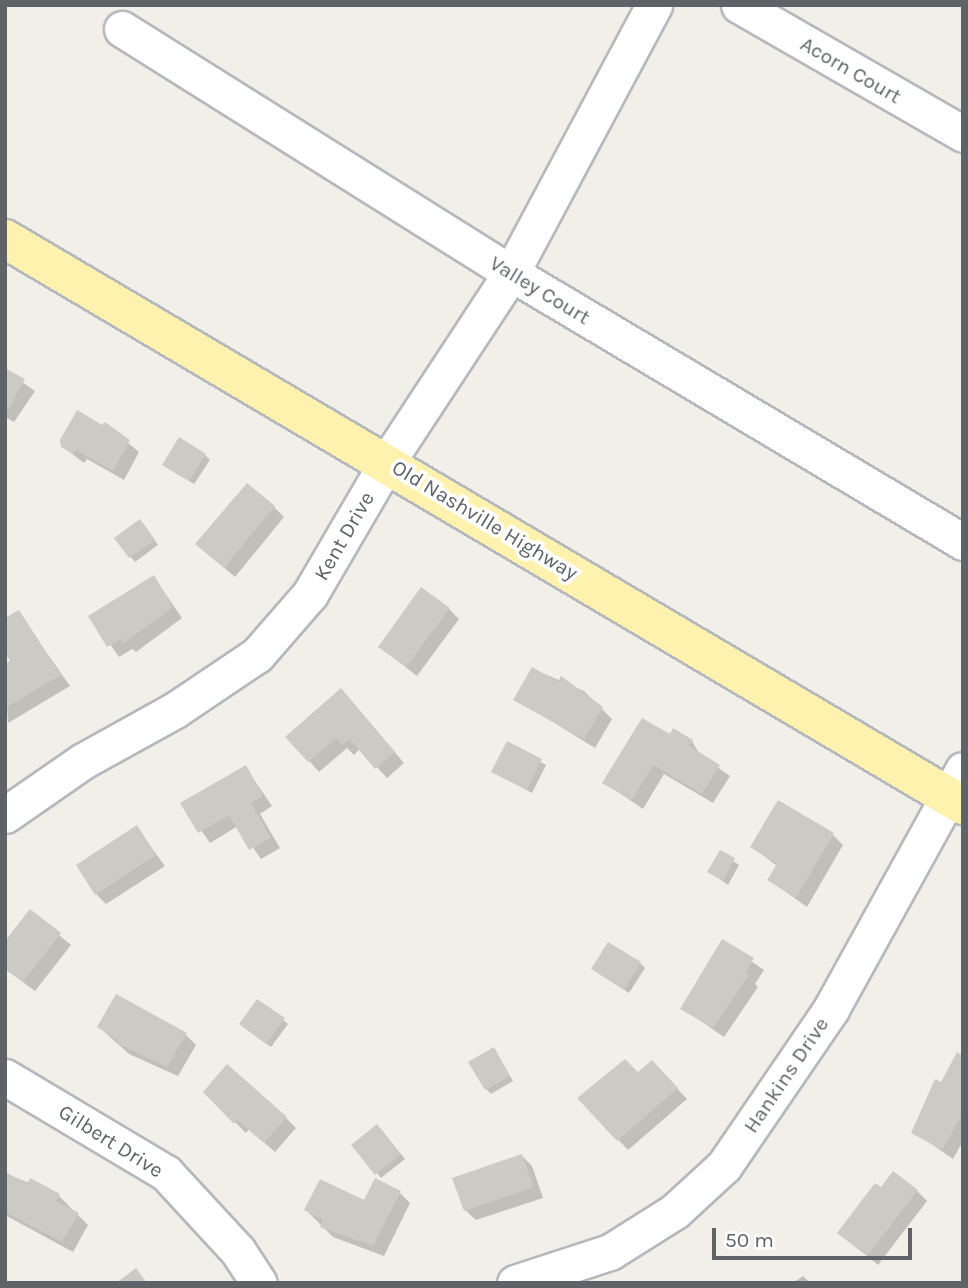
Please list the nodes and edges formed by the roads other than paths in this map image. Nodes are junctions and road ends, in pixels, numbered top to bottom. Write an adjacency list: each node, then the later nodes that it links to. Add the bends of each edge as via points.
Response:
1 (654, 5): 6 (street, Kent Drive)
2 (739, 5): 4 (street, Acorn Court)
3 (122, 29): 6 (street, Valley Court)
4 (963, 134)
5 (5, 239): 7 (main road, Old Nashville Highway)
6 (510, 273): 7 (street, Kent Drive); 8 (street, Valley Court)
7 (387, 462): 9 (main road, Old Nashville Highway); 10 (street, Kent Drive, via 310,594 257,654 175,710 83,761)
8 (963, 542)
9 (957, 790): 13 (street, Hankins Drive, via 831,1009 724,1166 675,1211 610,1252)
10 (5, 815)
11 (5, 1077): 12 (street, Gilbert Drive, via 166,1172 238,1251)
12 (259, 1283)
13 (515, 1283)

